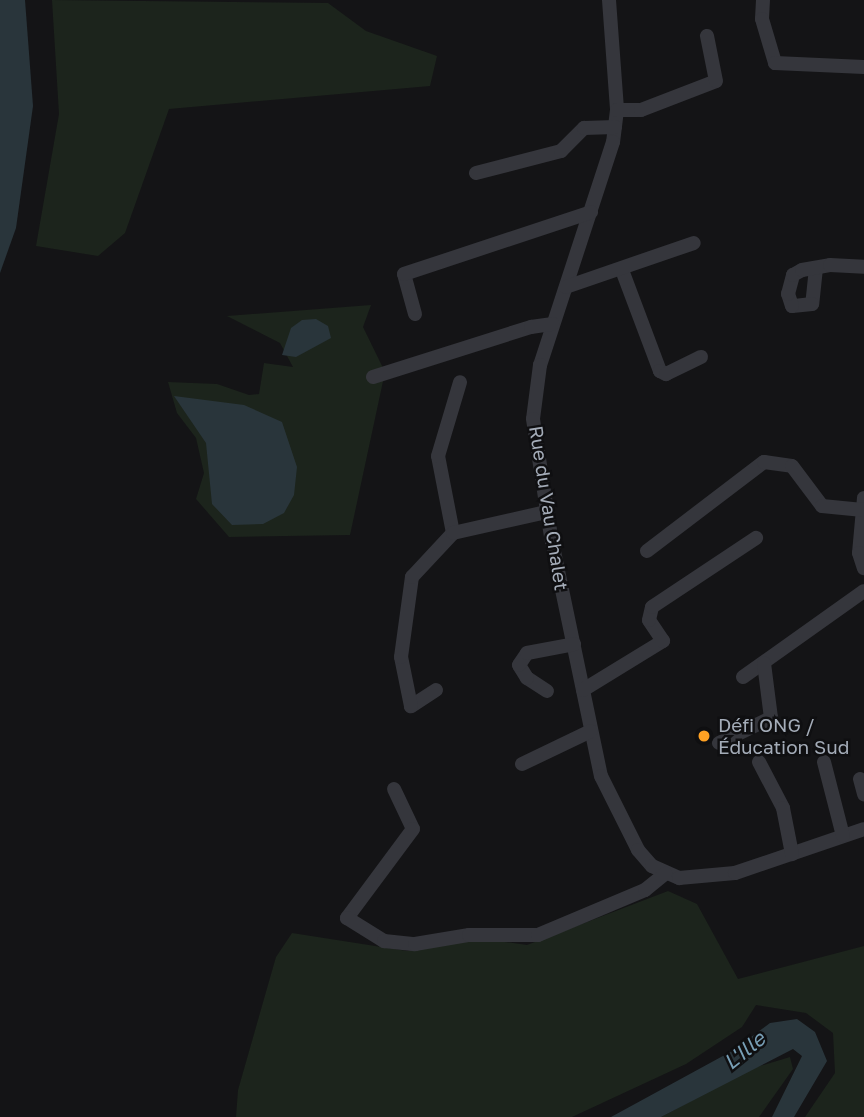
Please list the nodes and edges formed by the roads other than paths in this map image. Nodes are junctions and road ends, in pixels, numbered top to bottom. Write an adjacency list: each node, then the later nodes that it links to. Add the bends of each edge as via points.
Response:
1 (609, 0): 5 (street, Rue du Vau Chalet)
2 (763, 0): 4 (street, via 762,19 775,63)
3 (707, 36): 5 (street, via 716,81 641,110)
4 (864, 67)
5 (617, 110): 6 (street, Rue du Vau Chalet)
6 (615, 127): 7 (street, via 584,128 561,151); 8 (street, Rue du Vau Chalet)
7 (476, 173)
8 (591, 212): 13 (street, Rue du Vau Chalet); 14 (street, via 404,274)
9 (694, 243): 12 (street)
10 (864, 267): 11 (street)
11 (816, 268)
12 (622, 270): 13 (street); 16 (street, via 660,371 666,374)
13 (566, 288): 15 (street, Rue du Vau Chalet)
14 (415, 314)
15 (553, 324): 17 (street); 20 (street, Rue du Vau Chalet, via 540,365 533,419)
16 (701, 357)
17 (373, 377)
18 (460, 382): 21 (street, via 438,456)
19 (863, 504): 23 (street, via 822,506 793,466 764,462); 24 (street, via 859,554)
20 (546, 512): 21 (street); 26 (street, Rue du Vau Chalet)
21 (453, 533): 29 (street, via 410,581 402,647 411,706)
22 (756, 538): 30 (street, via 649,613 663,641)
23 (647, 551)
24 (864, 568)
25 (864, 590): 27 (street)
26 (573, 643): 30 (street, Rue du Vau Chalet); 31 (street, via 527,653 519,665 527,678)
27 (764, 663): 28 (street); 33 (street, via 771,718)
28 (743, 677)
29 (436, 690)
30 (583, 690): 32 (street, Rue du Vau Chalet)
31 (547, 691)
32 (591, 731): 36 (street); 43 (street, Rue du Vau Chalet, via 605,786 628,834 646,860)
33 (719, 743)
34 (759, 762): 42 (street, via 783,808)
35 (824, 762): 41 (street)
36 (522, 764)
37 (860, 779): 39 (street)
38 (394, 789): 43 (street, via 401,812 413,829 347,918 384,941 415,944 469,935 538,935 645,890)
39 (864, 794)
40 (864, 829): 41 (street)
41 (843, 836): 42 (street)
42 (792, 854): 43 (street, via 720,877 685,879)
43 (665, 874)

